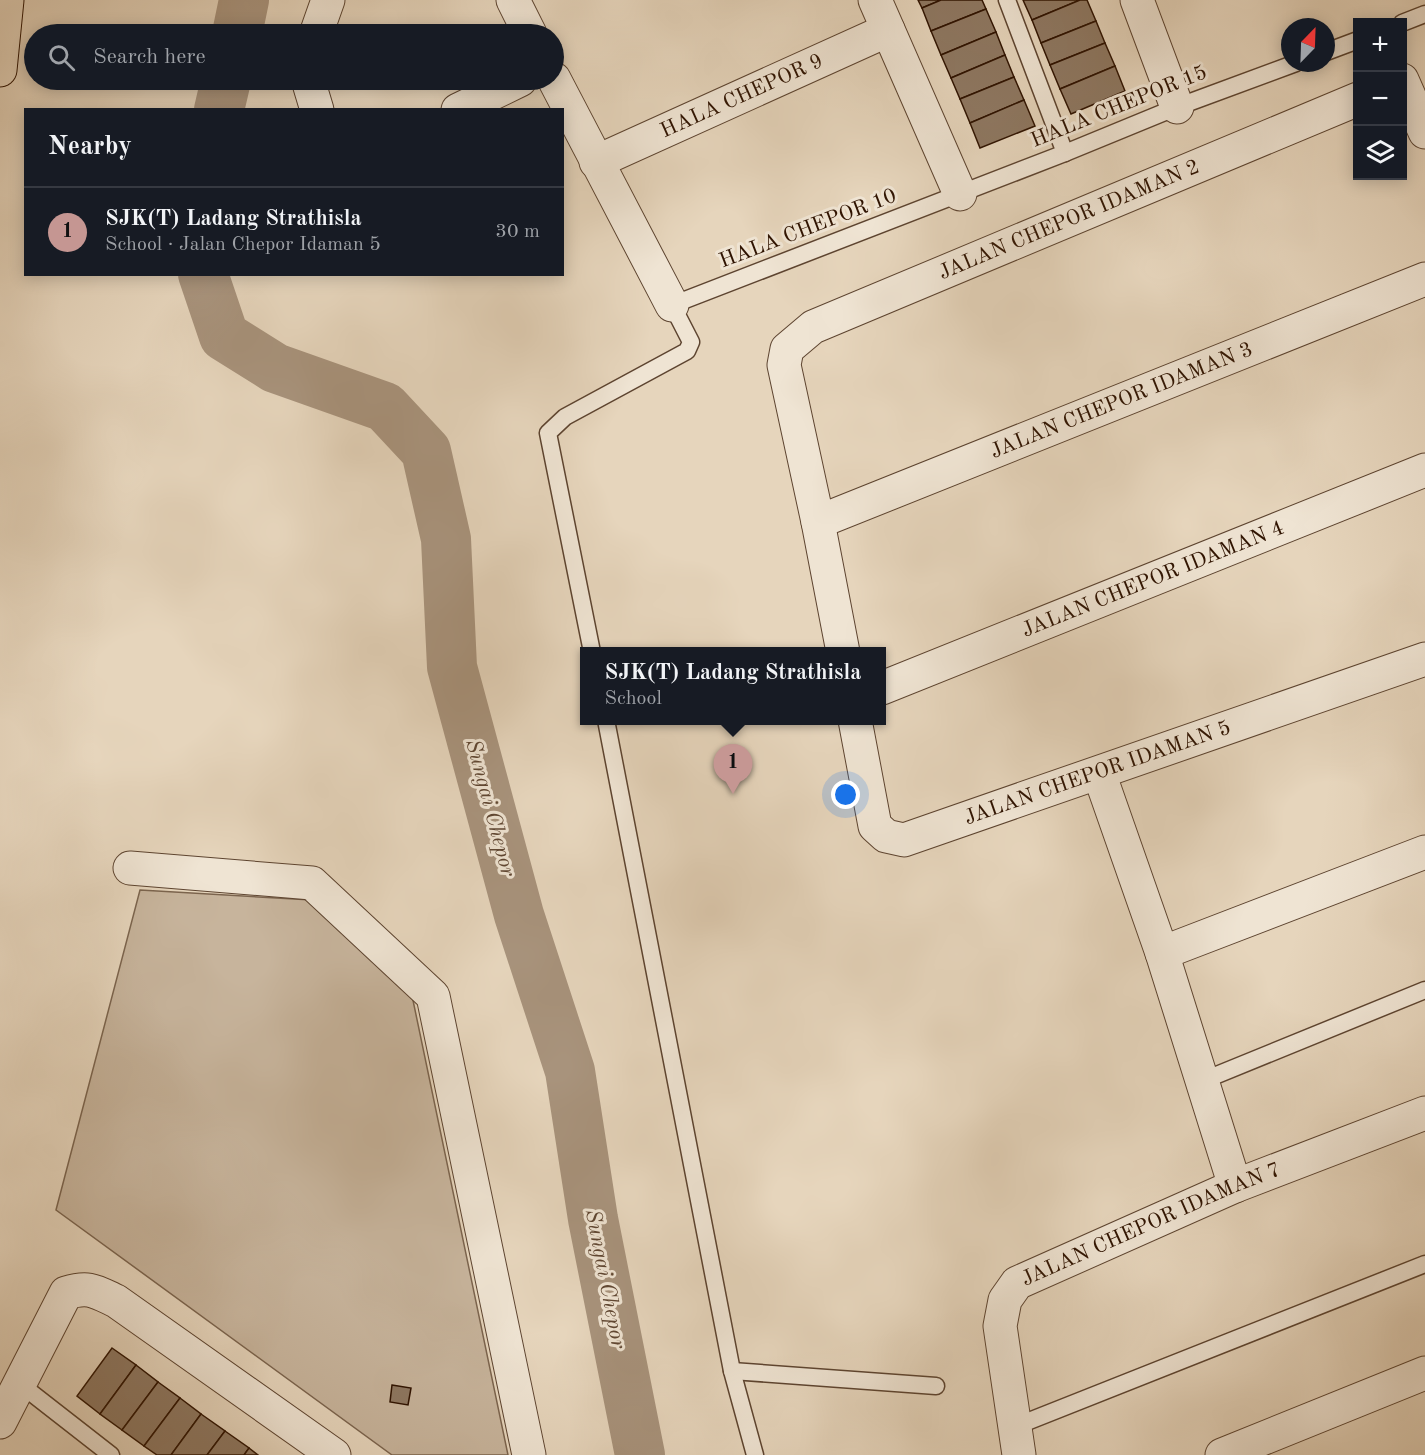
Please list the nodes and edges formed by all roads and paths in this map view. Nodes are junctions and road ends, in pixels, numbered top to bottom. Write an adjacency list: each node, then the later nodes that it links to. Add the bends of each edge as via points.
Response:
1 (7, 0): 15 (main road)
2 (328, 0): 9 (street)
3 (514, 0): 10 (street)
4 (875, 0): 11 (street)
5 (1006, 0): 25 (lane)
6 (1137, 0): 21 (street)
7 (1425, 15): 8 (lane)
8 (1407, 21)
9 (320, 24)
10 (525, 24)
11 (888, 30): 26 (street, HALA CHEPOR 9); 27 (street)
12 (1353, 42): 13 (lane)
13 (1335, 49)
14 (1281, 69): 21 (lane, HALA CHEPOR 15)
15 (0, 70)
16 (1407, 89): 24 (street)
17 (311, 90): 22 (street)
18 (499, 90): 23 (street)
19 (560, 90): 26 (street)
20 (1353, 101): 31 (street, JALAN CHEPOR IDAMAN 2, via 813,327 787,350 783,365)
21 (1178, 107): 25 (lane, HALA CHEPOR 15)
22 (315, 108)
23 (462, 108)
24 (1425, 132)
25 (1065, 153): 27 (lane, HALA CHEPOR 15)
26 (596, 162): 29 (street)
27 (960, 194): 29 (lane, HALA CHEPOR 10)
28 (1425, 279): 31 (street, JALAN CHEPOR IDAMAN 3)
29 (672, 305): 32 (lane, via 691,342 687,351 565,417 548,433)
30 (1425, 470): 35 (street, JALAN CHEPOR IDAMAN 4)
31 (818, 522): 33 (street)
32 (591, 647)
33 (842, 647)
34 (1425, 660): 38 (street, JALAN CHEPOR IDAMAN 5)
35 (886, 686)
36 (607, 725): 47 (lane)
37 (856, 725): 38 (street, JALAN CHEPOR IDAMAN 5, via 875,826 886,836 904,840)
38 (1099, 773): 41 (street)
39 (1425, 852): 41 (street)
40 (130, 868): 55 (street, via 312,883 433,996)
41 (1162, 953): 43 (street)
42 (1425, 990): 43 (lane)
43 (1202, 1081): 45 (street)
44 (1425, 1113): 45 (street, JALAN CHEPOR IDAMAN 7)
45 (1235, 1186): 52 (street, JALAN CHEPOR IDAMAN 7, via 1017,1283 1005,1300 1000,1326)
46 (1425, 1264): 52 (lane)
47 (732, 1371): 50 (lane); 56 (lane)
48 (1425, 1373): 57 (street)
49 (20, 1384): 51 (street); 53 (lane); 54 (street, via 66,1293 82,1288 96,1291 116,1300)
50 (936, 1386)
51 (0, 1422)
52 (1016, 1441)
53 (111, 1455)
54 (334, 1455)
55 (529, 1455)
56 (755, 1455)
57 (1222, 1455)

